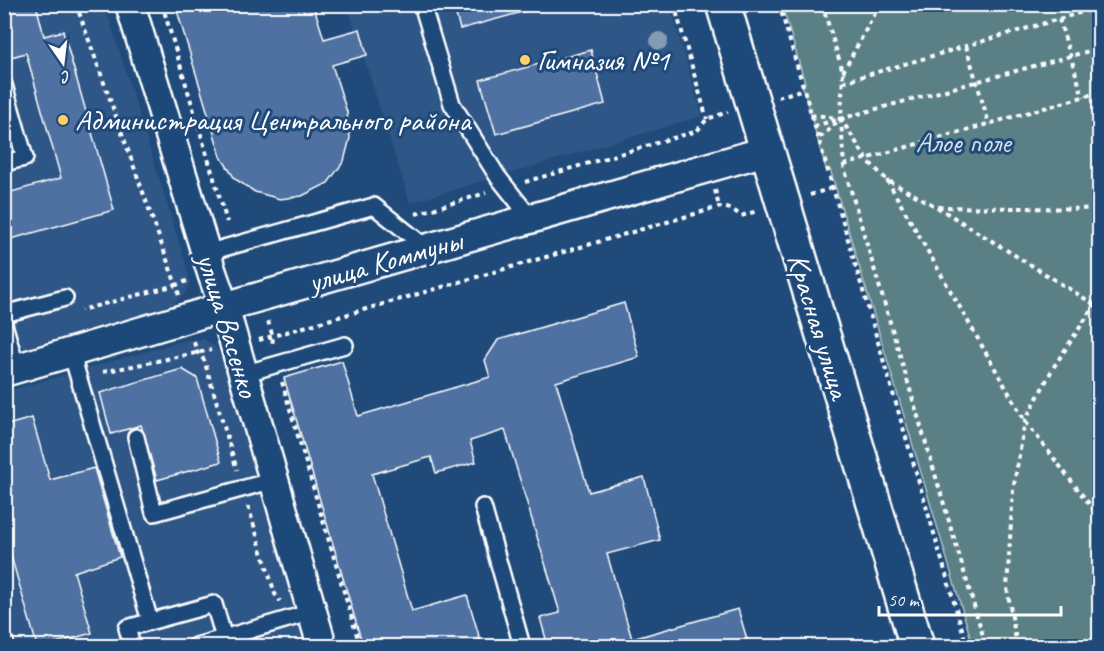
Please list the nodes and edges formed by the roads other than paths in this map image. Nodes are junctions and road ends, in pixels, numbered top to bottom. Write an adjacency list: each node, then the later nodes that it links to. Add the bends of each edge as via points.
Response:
1 (130, 4): 9 (street, улица Васенко)
2 (422, 4): 7 (lane, via 452,104 498,177)
3 (723, 4): 5 (main road, Красная улица)
4 (4, 85): 6 (lane, via 25,158)
5 (766, 151): 7 (street, улица Коммуны); 30 (main road, Красная улица)
6 (4, 163)
7 (532, 220): 8 (street, улица Коммуны)
8 (428, 249): 9 (lane, via 374,206); 11 (street, улица Коммуны)
9 (206, 253): 11 (street, улица Васенко)
10 (65, 298): 12 (lane)
11 (224, 307): 15 (street, улица Коммуны); 17 (street, улица Васенко)
12 (4, 314)
13 (4, 324): 16 (lane)
14 (345, 345): 17 (lane)
15 (74, 365): 16 (street, улица Коммуны); 22 (lane)
16 (11, 370)
17 (243, 374): 19 (street, улица Васенко)
18 (135, 437): 19 (lane, via 154,513)
19 (274, 480): 21 (street, улица Васенко)
20 (483, 507): 29 (lane)
21 (302, 615): 23 (lane); 28 (street, улица Васенко)
22 (150, 621): 23 (lane, via 214,604); 26 (lane, via 127,628)
23 (224, 638): 27 (lane)
24 (4, 640): 25 (lane)
25 (6, 646)
26 (132, 646)
27 (196, 646)
28 (322, 646)
29 (522, 646)
30 (917, 646)

